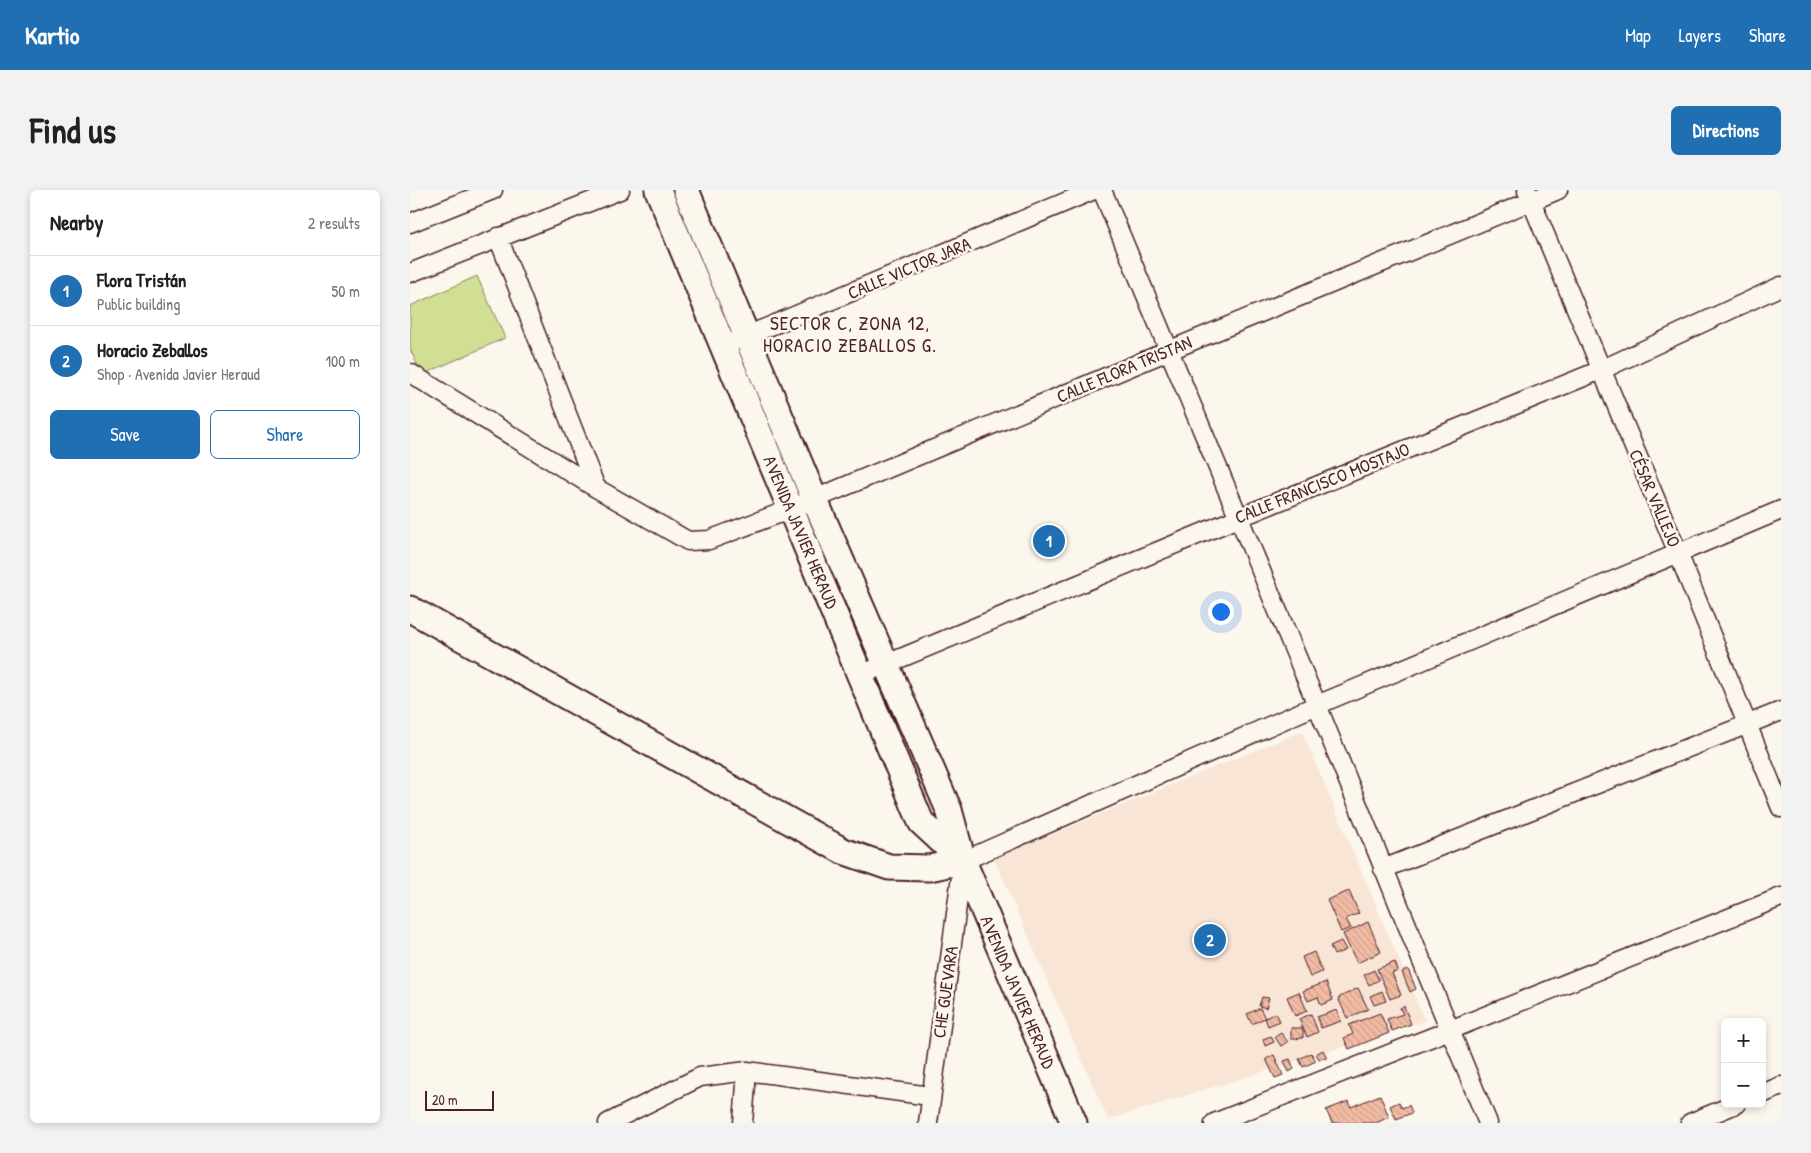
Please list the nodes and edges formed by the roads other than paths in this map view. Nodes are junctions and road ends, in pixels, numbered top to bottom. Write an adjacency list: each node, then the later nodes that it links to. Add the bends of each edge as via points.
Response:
1 (494, 190): 9 (street)
2 (620, 190): 10 (street)
3 (658, 190): 14 (street, AVENIDA JAVIER HERAUD)
4 (686, 190): 13 (street, AVENIDA JAVIER HERAUD)
5 (1094, 190): 13 (street, CALLE VICTOR JARA)
6 (1102, 190): 15 (street)
7 (1558, 190): 8 (street, CALLE FLORA TRISTAN)
8 (1528, 196): 15 (street, CALLE FLORA TRISTAN); 16 (street, CÉSAR VALLEJO)
9 (410, 223)
10 (498, 238): 11 (street); 18 (street)
11 (410, 273)
12 (1781, 286): 16 (street, CALLE FRANCISCO MOSTAJO)
13 (747, 336): 14 (street, CALLE VICTOR JARA); 19 (street, AVENIDA JAVIER HERAUD)
14 (723, 346): 20 (street, AVENIDA JAVIER HERAUD)
15 (1168, 351): 19 (street, CALLE FLORA TRISTAN); 22 (street)
16 (1601, 370): 22 (street, CALLE FRANCISCO MOSTAJO); 23 (street, CÉSAR VALLEJO)
17 (410, 374): 18 (street)
18 (596, 488): 20 (street, CALLE FLORA TRISTAN, via 688,541 709,540)
19 (814, 498): 20 (street, CALLE FLORA TRISTAN); 25 (street, AVENIDA JAVIER HERAUD)
20 (791, 509): 26 (street, AVENIDA JAVIER HERAUD)
21 (1781, 510): 23 (street)
22 (1238, 518): 25 (street, CALLE FRANCISCO MOSTAJO); 27 (street)
23 (1678, 553): 27 (street); 29 (street, CÉSAR VALLEJO)
24 (410, 609): 31 (street, via 843,851 890,867 929,868)
25 (885, 664): 26 (street, CALLE FRANCISCO MOSTAJO); 31 (street, AVENIDA JAVIER HERAUD, via 948,810)
26 (860, 675): 31 (street, AVENIDA JAVIER HERAUD, via 921,822)
27 (1317, 705): 31 (street); 32 (street)
28 (1781, 711): 29 (street)
29 (1747, 726): 30 (street, CÉSAR VALLEJO); 32 (street)
30 (1781, 808)
31 (963, 861): 38 (street, CHE GUEVARA); 43 (street, AVENIDA JAVIER HERAUD)
32 (1383, 869): 34 (street)
33 (1781, 897): 34 (street)
34 (1450, 1030): 44 (street); 45 (street)
35 (747, 1071): 38 (street); 40 (street, via 700,1077); 41 (street)
36 (1781, 1086): 37 (street)
37 (1766, 1092)
38 (930, 1096): 42 (street, CHE GUEVARA)
39 (1726, 1108): 46 (street)
40 (608, 1123)
41 (743, 1123)
42 (928, 1123)
43 (1074, 1123)
44 (1214, 1123)
45 (1488, 1123)
46 (1690, 1123)

